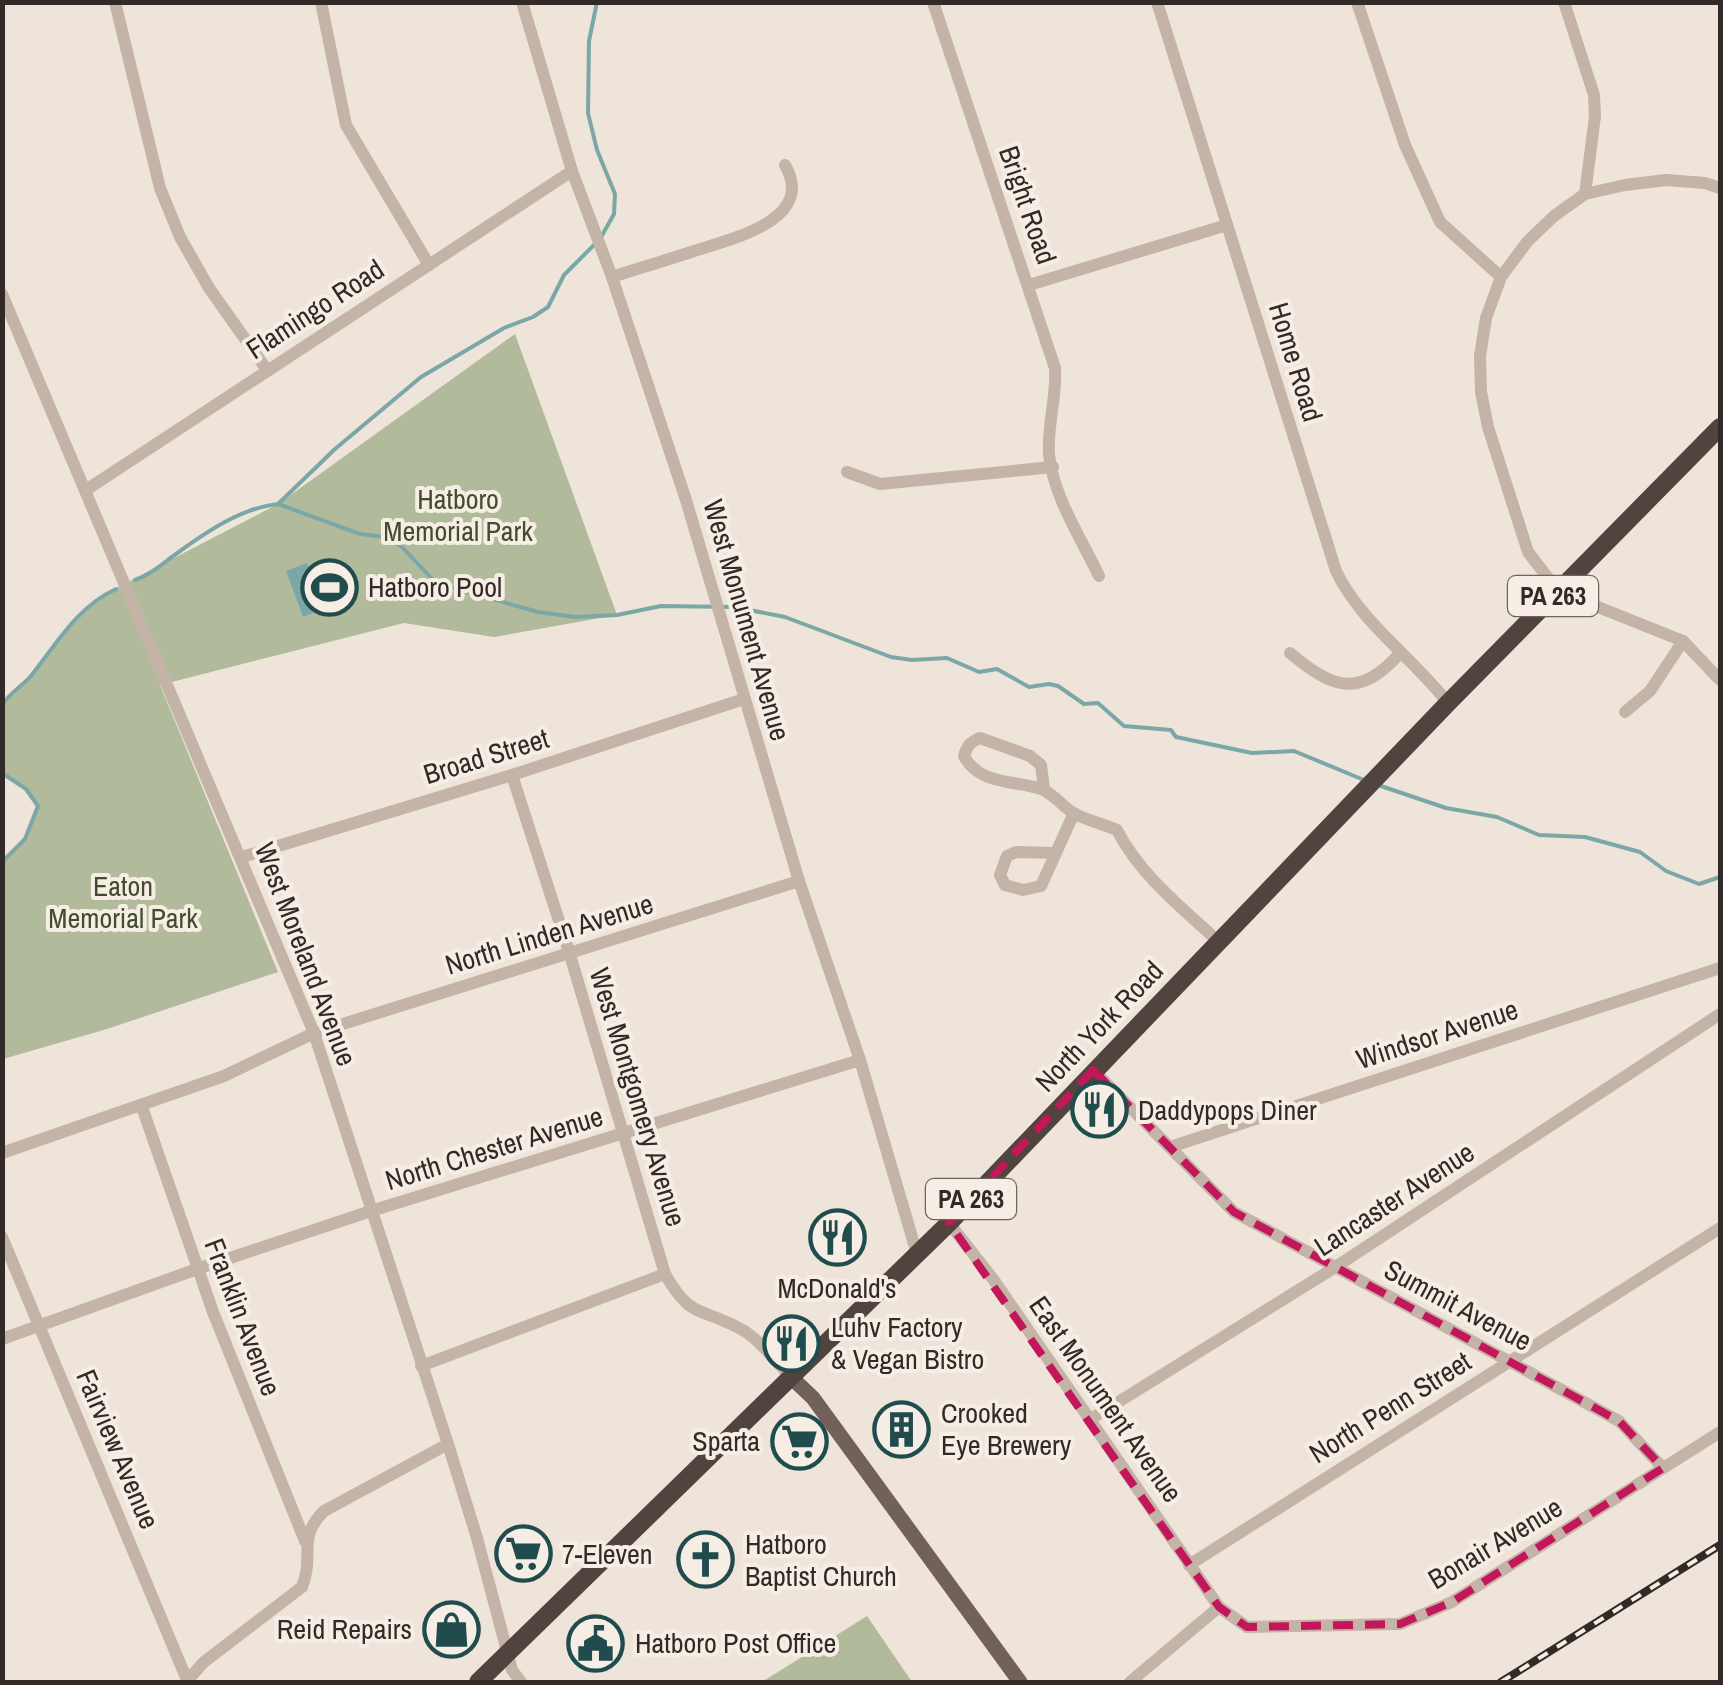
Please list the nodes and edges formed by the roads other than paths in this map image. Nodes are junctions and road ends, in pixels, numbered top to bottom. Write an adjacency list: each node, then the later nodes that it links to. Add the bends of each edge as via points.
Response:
1 (116, 2): 18 (street, via 160,188 208,288)
2 (321, 2): 13 (street, via 346,125)
3 (522, 2): 9 (street, West Monument Avenue)
4 (933, 2): 16 (street, Bright Road)
5 (1157, 2): 12 (street, Home Road)
6 (1357, 2): 15 (street, via 1405,145 1440,222)
7 (1564, 2): 11 (street, via 1594,96)
8 (785, 165): 14 (street, via 791,197 766,224)
9 (572, 171): 13 (street, Flamingo Road); 14 (street, West Monument Avenue)
10 (1720, 188): 11 (street, via 1666,180)
11 (1586, 194): 15 (street, via 1527,242)
12 (1226, 225): 16 (street, Bright Road); 27 (street, Home Road, via 1336,571)
13 (429, 264): 18 (street, Flamingo Road)
14 (612, 277): 29 (street, West Monument Avenue)
15 (1501, 277): 24 (street, via 1480,356 1488,426 1528,552)
16 (1029, 284): 20 (street, via 1055,368)
17 (2, 294): 22 (street, West Moreland Avenue)
18 (266, 370): 22 (street, Flamingo Road)
19 (1720, 427): 24 (highway, North York Road / PA 263)
20 (1053, 467): 21 (street, via 880,484); 23 (street)
21 (847, 472)
22 (86, 490): 36 (street, West Moreland Avenue)
23 (1099, 576)
24 (1558, 591): 25 (street); 30 (highway, North York Road / PA 263)
25 (1684, 641): 28 (street); 31 (street, via 1650,691)
26 (1290, 653): 27 (street, via 1325,678 1355,685 1374,679)
27 (1400, 653): 30 (street, Home Road)
28 (1720, 680)
29 (744, 698): 32 (street, Broad Street); 37 (street, West Monument Avenue)
30 (1448, 703): 38 (highway, North York Road / PA 263)
31 (1625, 712)
32 (512, 775): 36 (street, Broad Street); 39 (street, West Montgomery Avenue)
33 (1044, 790): 33 (street, via 981,774 968,764 966,749 980,738 1030,756 1041,766); 34 (street)
34 (1074, 814): 35 (street); 38 (street, via 1117,830 1144,871)
35 (1055, 853)
36 (242, 857): 42 (street, West Moreland Avenue)
37 (799, 881): 39 (street, North Linden Avenue); 43 (street, West Monument Avenue)
38 (1219, 942): 44 (highway, North York Road / PA 263)
39 (570, 955): 42 (street, North Linden Avenue); 46 (street, West Montgomery Avenue)
40 (1720, 968): 47 (street, Windsor Avenue)
41 (1720, 1014): 54 (street, Lancaster Avenue)
42 (314, 1033): 45 (street, North Linden Avenue); 49 (street, West Moreland Avenue)
43 (860, 1060): 46 (street, North Chester Avenue); 53 (street, West Monument Avenue)
44 (1093, 1070): 47 (street, Summit Avenue); 50 (highway, North York Road / PA 263)
45 (142, 1107): 48 (street, North Linden Avenue); 55 (street, Franklin Avenue)
46 (624, 1136): 49 (street, North Chester Avenue); 56 (street, West Montgomery Avenue)
47 (1170, 1146): 54 (street, Summit Avenue, via 1234,1212)
48 (2, 1153)
49 (371, 1211): 55 (street, North Chester Avenue); 60 (street, West Moreland Avenue)
50 (949, 1223): 53 (highway, North York Road / PA 263); 62 (street, East Monument Avenue)
51 (1720, 1228): 59 (street, North Penn Street)
52 (2, 1237): 57 (street, Fairview Avenue)
53 (917, 1254): 61 (highway, North York Road / PA 263)
54 (1334, 1268): 59 (street, Summit Avenue); 62 (street, Lancaster Avenue)
55 (197, 1269): 57 (street, North Chester Avenue); 66 (street, Franklin Avenue)
56 (665, 1274): 60 (street); 61 (street, West Montgomery Avenue, via 690,1309 739,1328)
57 (39, 1324): 58 (street, North Chester Avenue); 70 (street, Fairview Avenue)
58 (2, 1339)
59 (1510, 1361): 65 (street, Summit Avenue, via 1619,1422); 67 (street, North Penn Street)
60 (420, 1366): 64 (street, West Moreland Avenue)
61 (792, 1378): 69 (highway, North York Road / PA 263); 73 (main road)
62 (1091, 1419): 67 (street, East Monument Avenue)
63 (1720, 1432): 65 (street, Bonair Avenue)
64 (448, 1444): 66 (street, via 324,1511); 69 (street, West Moreland Avenue)
65 (1663, 1468): 68 (street, Bonair Avenue, via 1452,1602 1400,1624 1246,1627)
66 (305, 1542): 70 (street, via 308,1573 302,1587)
67 (1189, 1565): 68 (street, East Monument Avenue)
68 (1218, 1608): 74 (street)
69 (508, 1653): 71 (highway, PA 263); 72 (street, West Moreland Avenue)
70 (187, 1681)
71 (478, 1682)
72 (521, 1682)
73 (1020, 1682)
74 (1130, 1682)

